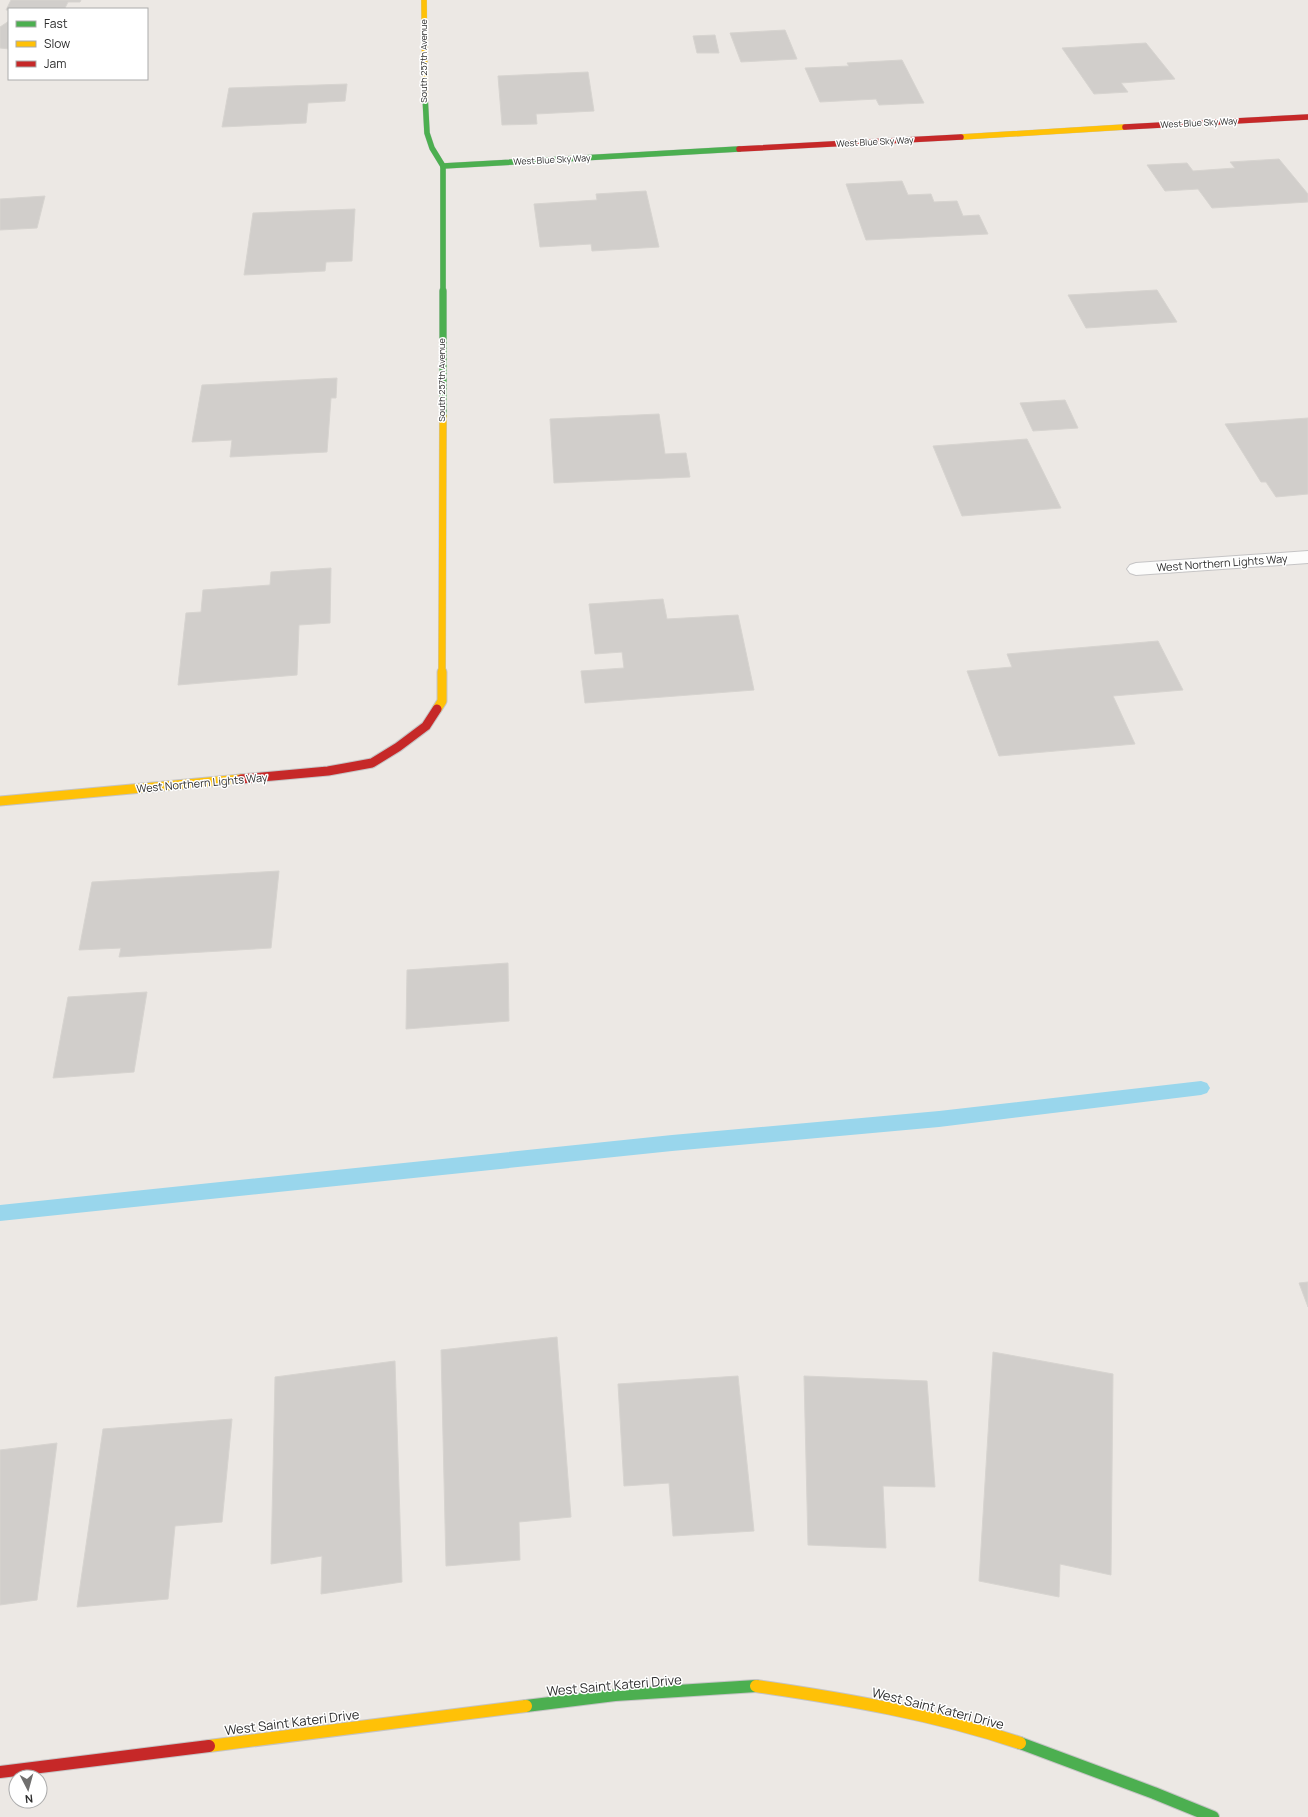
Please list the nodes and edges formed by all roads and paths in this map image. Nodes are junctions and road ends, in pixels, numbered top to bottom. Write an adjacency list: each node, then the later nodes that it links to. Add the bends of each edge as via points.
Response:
1 (424, 0): 3 (street, South 257th Avenue, via 425,129 430,146)
2 (1308, 117): 3 (street, West Blue Sky Way)
3 (443, 166): 6 (street, South 257th Avenue, via 442,701 426,726)
4 (1308, 557): 5 (street, West Northern Lights Way)
5 (1136, 569)
6 (398, 747): 7 (street, West Northern Lights Way, via 372,763 328,771)
7 (0, 801)
8 (0, 1772): 9 (street, West Saint Kateri Drive, via 616,1695 756,1686 887,1707 992,1733 1154,1792)
9 (1213, 1817)

